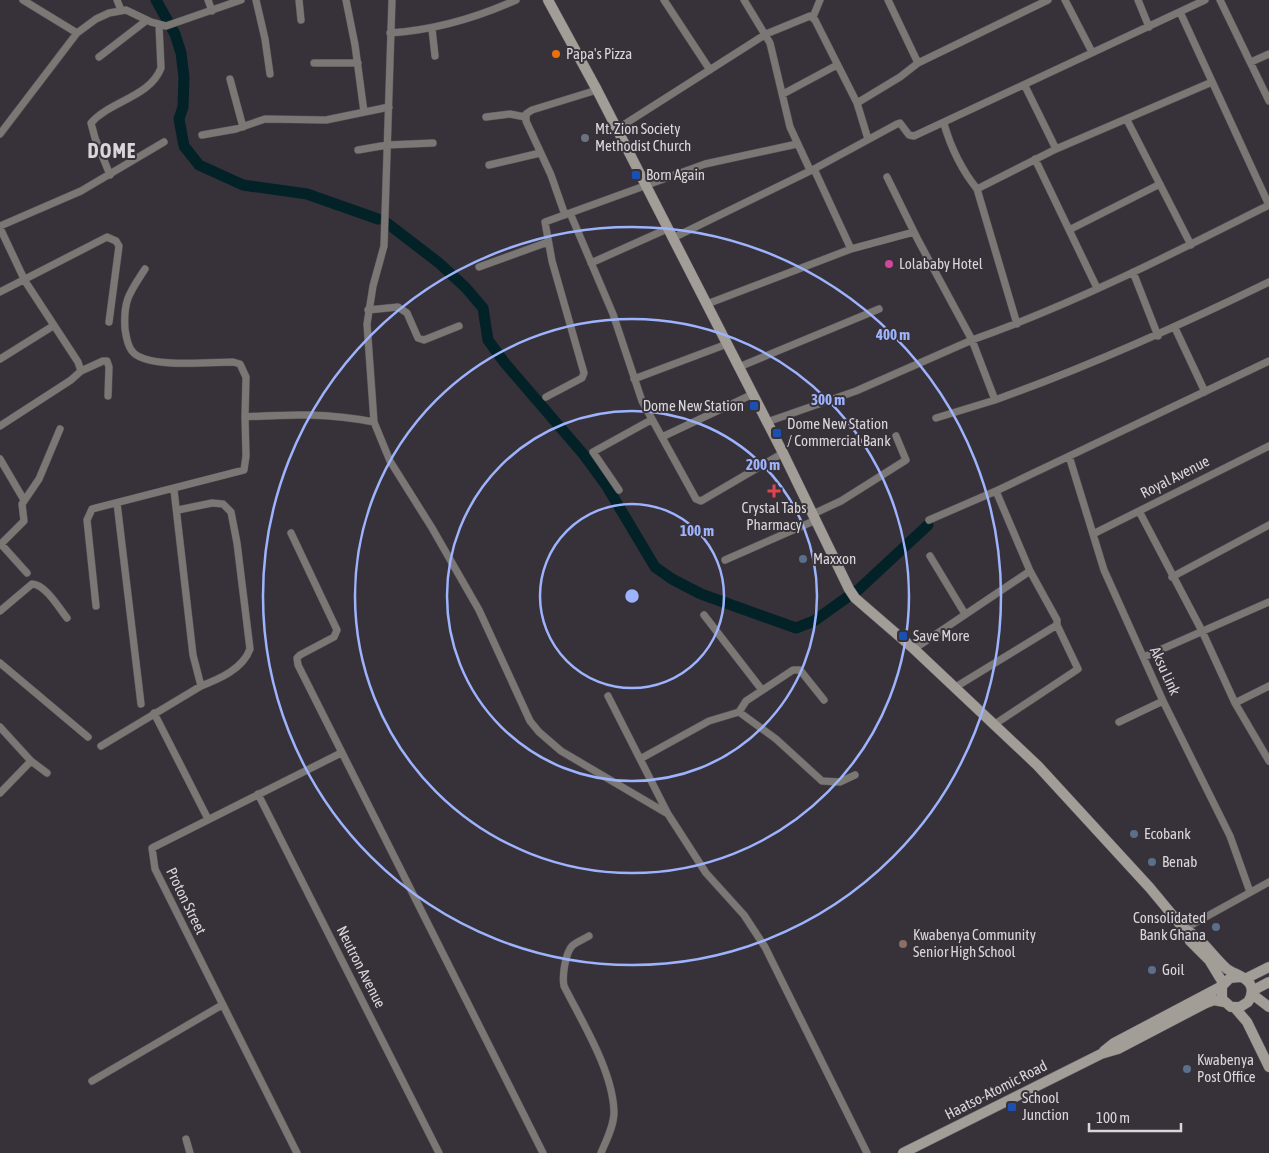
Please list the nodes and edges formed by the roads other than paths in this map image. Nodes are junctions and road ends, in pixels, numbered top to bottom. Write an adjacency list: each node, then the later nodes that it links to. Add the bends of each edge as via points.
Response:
1 (23, 0): 29 (street)
2 (117, 0): 20 (street)
3 (208, 0): 21 (street)
4 (242, 0): 21 (street)
5 (256, 0): 42 (street)
6 (299, 0): 25 (street)
7 (346, 0): 38 (street)
8 (392, 0): 30 (street)
9 (516, 0): 28 (street)
10 (548, 0): 46 (main road)
11 (664, 0): 41 (street)
12 (744, 0): 31 (street)
13 (820, 0): 23 (street)
14 (888, 0): 39 (street)
15 (1048, 0): 39 (street)
16 (1066, 0): 32 (street)
17 (1138, 0): 27 (street)
18 (1205, 0): 22 (street)
19 (1220, 0): 36 (street)
20 (121, 10): 24 (street); 29 (street, via 96,19)
21 (212, 11): 26 (street)
22 (1180, 12): 27 (street); 44 (street)
23 (813, 16): 31 (street); 40 (street)
24 (147, 20): 26 (street); 35 (street)
25 (301, 20)
26 (162, 26): 71 (street, via 159,73 144,88 92,123)
27 (1148, 27): 32 (street)
28 (432, 29): 30 (street); 34 (street)
29 (77, 33): 58 (street)
30 (390, 33): 50 (street)
31 (766, 34): 41 (street); 47 (street)
32 (1092, 52): 45 (street)
33 (1269, 54): 36 (street)
34 (435, 56)
35 (99, 57)
36 (1251, 62): 48 (street)
37 (314, 63): 38 (street)
38 (358, 63): 51 (street)
39 (918, 63): 49 (street)
40 (837, 65): 47 (street); 49 (street)
41 (710, 70): 57 (street)
42 (270, 74)
43 (230, 79): 56 (street)
44 (1212, 82): 54 (street); 76 (street)
45 (1025, 86): 55 (street); 65 (street)
46 (597, 90): 53 (street, via 532,110); 57 (main road)
47 (782, 94): 64 (street)
48 (1269, 102)
49 (856, 103): 60 (street)
50 (388, 107): 51 (street); 62 (street)
51 (364, 112): 56 (street, via 326,120 265,119)
52 (486, 117): 53 (street, via 510,114)
53 (525, 117): 67 (street)
54 (1128, 120): 65 (street); 73 (street)
55 (944, 124): 60 (street, via 912,136 898,123); 75 (street, via 951,146)
56 (243, 126): 59 (street)
57 (617, 130): 74 (main road)
58 (0, 134)
59 (202, 135)
60 (868, 139): 70 (street)
61 (164, 142): 71 (street)
62 (387, 144): 63 (street); 66 (street); 96 (street, via 384,246)
63 (433, 144)
64 (797, 144): 70 (street); 74 (street, via 705,164)
65 (1056, 148): 68 (street)
66 (358, 150)
67 (540, 153): 69 (street); 77 (street)
68 (1035, 159): 75 (street); 80 (street)
69 (489, 165)
70 (812, 170): 82 (street); 85 (street)
71 (110, 175): 78 (street)
72 (887, 176): 81 (street)
73 (1160, 184): 80 (street); 84 (street)
74 (646, 185): 77 (street); 79 (main road)
75 (976, 189): 98 (street)
76 (1269, 205): 84 (street)
77 (567, 214): 83 (street, via 545,222); 86 (street)
78 (0, 227): 90 (street)
79 (667, 229): 82 (main road); 86 (street)
80 (1069, 230): 92 (street)
81 (914, 232): 85 (street); 103 (street)
82 (673, 238): 94 (main road)
83 (548, 242): 87 (street); 113 (street, via 584,373 582,378)
84 (1191, 245): 89 (street)
85 (851, 248): 94 (street)
86 (591, 263): 109 (street, via 613,314)
87 (479, 267)
88 (145, 269): 115 (street, via 126,299 126,337 132,351 142,359 156,361 240,364 246,377)
89 (1133, 272): 92 (street); 102 (street)
90 (24, 281): 93 (street); 97 (street, via 107,237 111,238 119,246); 99 (street)
91 (1269, 282): 101 (street)
92 (1097, 288): 98 (street)
93 (0, 292)
94 (707, 304): 104 (main road)
95 (878, 309): 107 (street)
96 (368, 310): 100 (street, via 398,307 407,313 418,338 424,340); 118 (street)
97 (109, 322)
98 (1017, 324): 103 (street)
99 (53, 326): 105 (street); 108 (street)
100 (459, 326)
101 (1175, 328): 102 (street); 110 (street)
102 (1158, 336): 114 (street)
103 (972, 340): 114 (street); 119 (street, via 856,391)
104 (727, 344): 107 (main road); 109 (street)
105 (0, 359)
106 (1269, 361): 110 (street)
107 (739, 367): 111 (main road)
108 (81, 371): 112 (street, via 107,361 110,367); 120 (street)
109 (634, 379): 117 (street)
110 (1205, 392): 126 (street)
111 (753, 394): 119 (main road); 123 (street)
112 (108, 396)
113 (546, 397)
114 (995, 400): 116 (street)
115 (245, 418): 118 (street, via 298,413); 128 (street, via 244,470)
116 (936, 418)
117 (652, 420): 123 (street); 129 (street, via 594,452)
118 (374, 422): 181 (street, via 390,461 475,602 530,721 561,751)
119 (767, 422): 125 (main road)
120 (0, 426)
121 (60, 429): 131 (street, via 39,479)
122 (896, 436): 135 (street, via 907,458 904,463)
123 (662, 437): 125 (street, via 698,501)
124 (1269, 446): 134 (street, Royal Avenue)
125 (783, 453): 135 (main road)
126 (1069, 456): 130 (street); 139 (street, Aksu Link)
127 (0, 460): 131 (street)
128 (174, 490): 132 (street); 133 (street)
129 (619, 490)
130 (996, 491): 136 (street); 143 (street)
131 (24, 500): 140 (street, via 24,521)
132 (117, 503): 147 (street, via 92,509 88,514); 165 (street)
133 (178, 510): 157 (street, via 192,646); 157 (street, via 223,504 230,512 237,543 250,649 242,663 217,680)
134 (1139, 511): 139 (street, Royal Avenue); 145 (street)
135 (815, 517): 142 (street); 154 (main road, via 855,598)
136 (929, 520)
137 (1269, 525): 145 (street)
138 (291, 533): 173 (street, via 337,630 334,637 300,655 297,661)
139 (1093, 534): 155 (street, Aksu Link, via 1104,570)
140 (0, 544): 144 (street)
141 (930, 556): 149 (street)
142 (725, 560)
143 (1030, 572): 149 (street); 152 (street)
144 (27, 573)
145 (1172, 577): 153 (street)
146 (1269, 602): 153 (street)
147 (96, 606)
148 (0, 611): 151 (street, via 35,583)
149 (965, 614): 154 (street)
150 (704, 615): 160 (street)
151 (67, 618)
152 (1057, 625): 159 (street); 169 (street, via 1078,669)
153 (1202, 630): 155 (street); 164 (street)
154 (914, 649): 159 (main road)
155 (1144, 658): 163 (street, Aksu Link)
156 (0, 663): 171 (street)
157 (201, 686): 167 (street)
158 (1269, 686): 164 (street)
159 (954, 688): 169 (main road)
160 (762, 690): 162 (street, via 793,670 800,670); 166 (street, via 746,701)
161 (608, 696): 174 (street)
162 (824, 700)
163 (1163, 701): 168 (street); 184 (street, Aksu Link, via 1230,836)
164 (1235, 703): 176 (street)
165 (141, 704)
166 (739, 712): 174 (street, via 709,721); 178 (street, via 771,734 822,781 840,782)
167 (154, 714): 172 (street); 182 (street)
168 (1119, 722)
169 (995, 724): 185 (main road, via 1150,888)
170 (0, 727): 175 (street)
171 (88, 737)
172 (101, 746)
173 (341, 753): 180 (street, Proton Street); 203 (street)
174 (640, 759): 181 (street)
175 (31, 761): 177 (street); 179 (street)
176 (1269, 761)
177 (47, 773)
178 (855, 775)
179 (0, 793)
180 (258, 794): 182 (street, Proton Street); 202 (street, Neutron Avenue)
181 (668, 814): 205 (street, via 706,873 744,915 766,947)
182 (208, 820): 193 (street, Proton Street, via 152,848 151,853 155,869)
183 (1269, 882): 184 (street)
184 (1250, 892): 185 (street)
185 (1184, 929): 188 (main road, via 1196,936 1227,969); 190 (main road, via 1190,942 1209,960)
186 (589, 936): 204 (street, via 570,949 563,982 599,1057 610,1088 613,1120)
187 (1269, 967): 188 (main road)
188 (1243, 978): 190 (main road, via 1230,978); 191 (main road)
189 (1269, 982): 191 (main road)
190 (1222, 984): 192 (main road); 196 (main road, via 1114,1043)
191 (1252, 993): 194 (main road); 195 (main road, via 1246,1004)
192 (1224, 1002): 195 (main road); 196 (main road, via 1210,1001 1118,1049)
193 (222, 1005): 198 (street); 201 (street, Proton Street)
194 (1269, 1007)
195 (1236, 1008): 197 (main road, via 1247,1022)
196 (1102, 1054): 206 (main road, Haatso-Atomic Road)
197 (1269, 1067)
198 (92, 1081)
199 (186, 1139): 200 (street)
200 (190, 1153)
201 (297, 1153)
202 (439, 1153)
203 (543, 1153)
204 (602, 1153)
205 (867, 1153)
206 (903, 1153)

